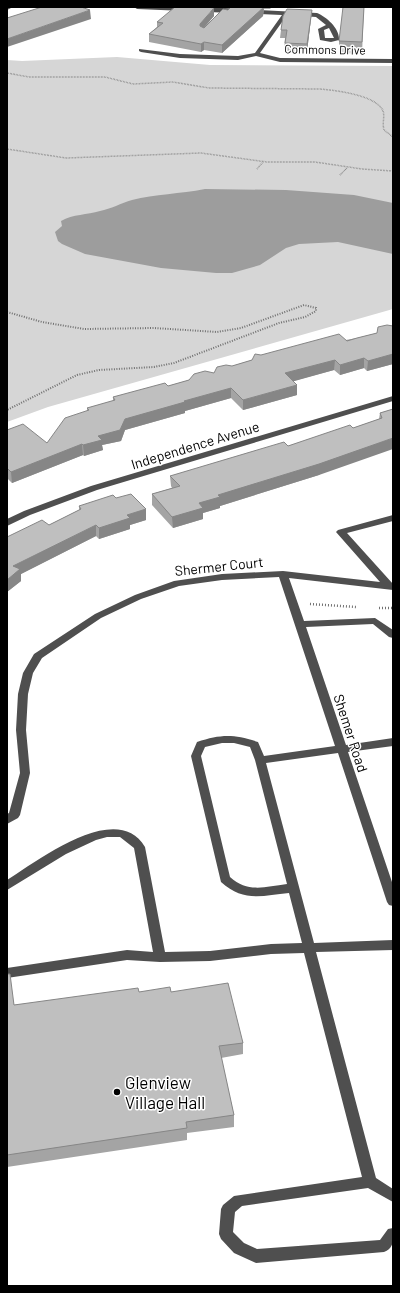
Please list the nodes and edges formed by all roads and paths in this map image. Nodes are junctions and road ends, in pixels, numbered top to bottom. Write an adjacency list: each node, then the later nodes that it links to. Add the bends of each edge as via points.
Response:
1 (10, 7): 3 (street)
2 (137, 7): 4 (street)
3 (7, 8)
4 (225, 10): 5 (street); 6 (street)
5 (285, 14): 7 (street, via 317,14 327,21); 9 (street, Commons Drive)
6 (220, 16)
7 (329, 26)
8 (141, 50): 9 (street, Commons Drive, via 180,56 238,58)
9 (257, 54): 10 (street, Commons Drive, via 280,60)
10 (393, 61)
11 (7, 73): 12 (path, via 29,77 105,77 133,84 174,82 208,88 337,91 378,105 383,111 382,125)
12 (393, 137)
13 (7, 149): 14 (path, via 66,158 192,153 232,156)
14 (263, 162): 15 (path, via 315,162); 16 (path)
15 (348, 167): 17 (path); 18 (path)
16 (257, 169)
17 (393, 171)
18 (340, 175)
19 (7, 312): 21 (path, via 42,322 84,329 154,328 217,332 241,328 304,305 316,308 316,311 304,317 279,323 174,363 154,367 99,370 77,375)
20 (393, 398): 23 (street, Independence Avenue, via 94,488)
21 (7, 410)
22 (393, 518): 25 (street, via 341,532)
23 (7, 523)
24 (283, 574): 25 (street, Shermer Court); 26 (street, Shemer Road); 35 (street, Shermer Court, via 222,577 177,583 138,597 98,616 38,656 28,673 23,694 21,730 25,773 14,815)
25 (390, 587)
26 (293, 603): 27 (path); 30 (street, Shemer Road)
27 (362, 607)
28 (378, 608): 29 (path)
29 (393, 608)
30 (300, 624): 31 (street, via 375,621); 33 (street, Shemer Road)
31 (393, 635)
32 (393, 742): 33 (street)
33 (342, 750): 34 (street); 38 (street, Shemer Road)
34 (260, 760): 37 (street); 37 (street, via 254,745 238,738 214,740 201,745 196,756 225,879 235,888 252,893)
35 (7, 820)
36 (7, 886): 41 (street, via 82,840 104,832 120,833 133,840 139,847)
37 (293, 888): 40 (street)
38 (393, 902)
39 (393, 945): 40 (street)
40 (308, 949): 41 (street); 43 (street)
41 (160, 957): 42 (street, via 127,955)
42 (7, 973)
43 (370, 1182): 44 (street); 45 (street, via 239,1200 228,1209 226,1234 239,1248 256,1256 384,1246)
44 (393, 1196)
45 (393, 1234)

